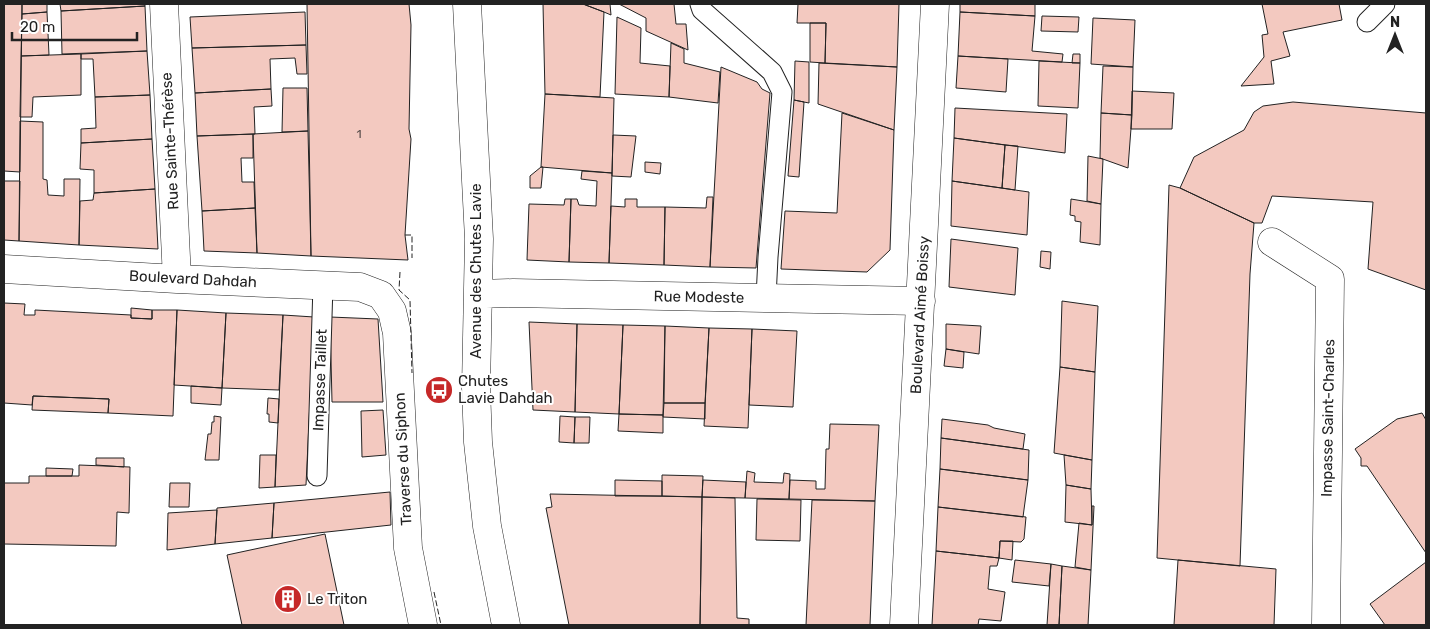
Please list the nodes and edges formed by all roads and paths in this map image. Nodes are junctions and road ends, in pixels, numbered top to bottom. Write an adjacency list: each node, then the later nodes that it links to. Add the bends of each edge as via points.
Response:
1 (164, 4): 9 (street, Rue Sainte-Thérèse)
2 (467, 4): 11 (street, Avenue des Chutes Lavie, via 479,239)
3 (700, 4): 13 (lane, via 702,10 772,72 782,92)
4 (935, 4): 14 (street, Boulevard Aimé Boissy)
5 (1385, 4): 6 (lane)
6 (1367, 22)
7 (1272, 242): 19 (street, Impasse Saint-Charles, via 1330,279)
8 (4, 269): 9 (street, Boulevard Dahdah)
9 (177, 279): 10 (street, Boulevard Dahdah)
10 (323, 285): 12 (street, Boulevard Dahdah, via 360,287); 15 (lane, Impasse Taillet)
11 (478, 294): 13 (street, Rue Modeste); 17 (street, Avenue des Chutes Lavie, via 478,442 487,526)
12 (381, 295): 16 (street, Traverse du Siphon, via 392,311 397,333 408,548)
13 (766, 298): 14 (street, Rue Modeste)
14 (920, 301): 18 (street, Boulevard Aimé Boissy)
15 (316, 476)
16 (423, 625)
17 (506, 625)
18 (904, 625)
19 (1326, 625)

